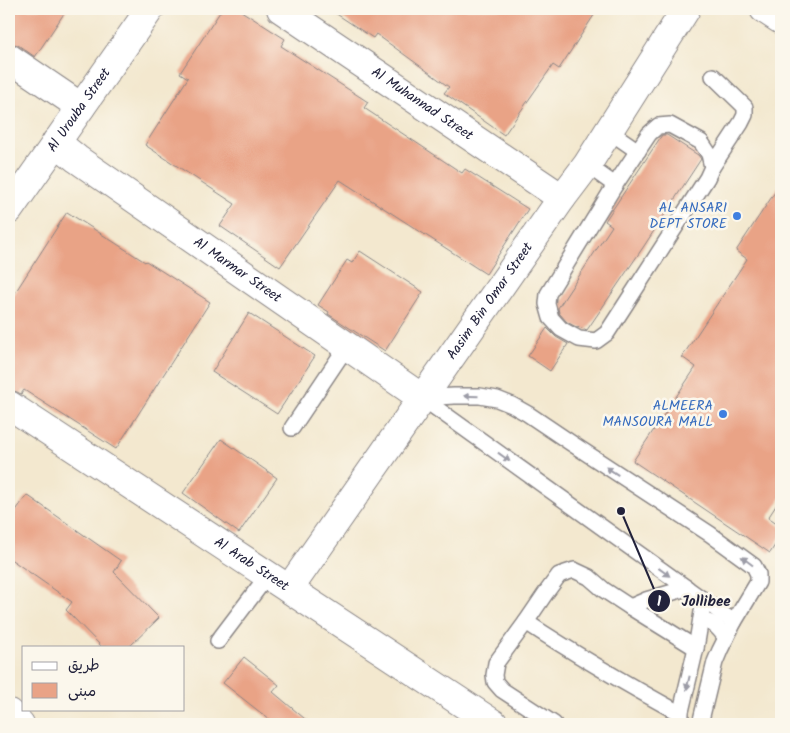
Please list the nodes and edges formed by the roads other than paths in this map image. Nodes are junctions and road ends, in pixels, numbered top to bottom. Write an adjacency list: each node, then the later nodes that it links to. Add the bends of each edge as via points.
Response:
1 (150, 9): 8 (street, Al Urouba Street)
2 (281, 9): 15 (street, Al Muhannad Street)
3 (686, 9): 9 (street, Aasim Bin Omar Street)
4 (764, 9): 5 (street)
5 (781, 20)
6 (9, 58): 8 (street)
7 (713, 76): 13 (lane, via 745,107 746,115)
8 (81, 107): 10 (street, Al Urouba Street)
9 (609, 131): 11 (lane); 12 (street, Aasim Bin Omar Street)
10 (56, 142): 16 (street, Al Urouba Street); 17 (street, Al Marmar Street)
11 (638, 151): 13 (lane, via 648,134 658,126 670,125 701,142); 14 (lane)
12 (588, 165): 14 (lane); 15 (street, Aasim Bin Omar Street)
13 (712, 167): 14 (lane, via 607,333 596,341 579,339 561,330 551,318 548,294)
14 (615, 185)
15 (562, 198): 18 (street, Aasim Bin Omar Street)
16 (9, 210)
17 (347, 346): 18 (street, Al Marmar Street); 20 (lane)
18 (422, 398): 21 (street, Aasim Bin Omar Street); 22 (lane, one-way to 22); 27 (lane, one-way to 18, via 758,582 754,566 512,405 480,396)
19 (9, 405): 21 (street, Al Arab Street)
20 (292, 428)
21 (278, 582): 29 (lane); 33 (street, Al Arab Street)
22 (687, 588): 23 (lane); 24 (lane)
23 (704, 600): 25 (lane); 27 (lane)
24 (630, 607): 26 (lane, via 574,570 560,576); 30 (lane)
25 (701, 620): 28 (lane, via 713,623); 30 (lane)
26 (526, 622): 32 (lane); 35 (lane, via 496,663 495,682)
27 (734, 622): 28 (lane)
28 (726, 638): 36 (lane, via 715,662)
29 (218, 641)
30 (696, 648): 32 (lane, one-way to 32)
31 (9, 713): 34 (street)
32 (680, 719)
33 (486, 722)
34 (20, 724)
35 (554, 724)
36 (700, 724)

